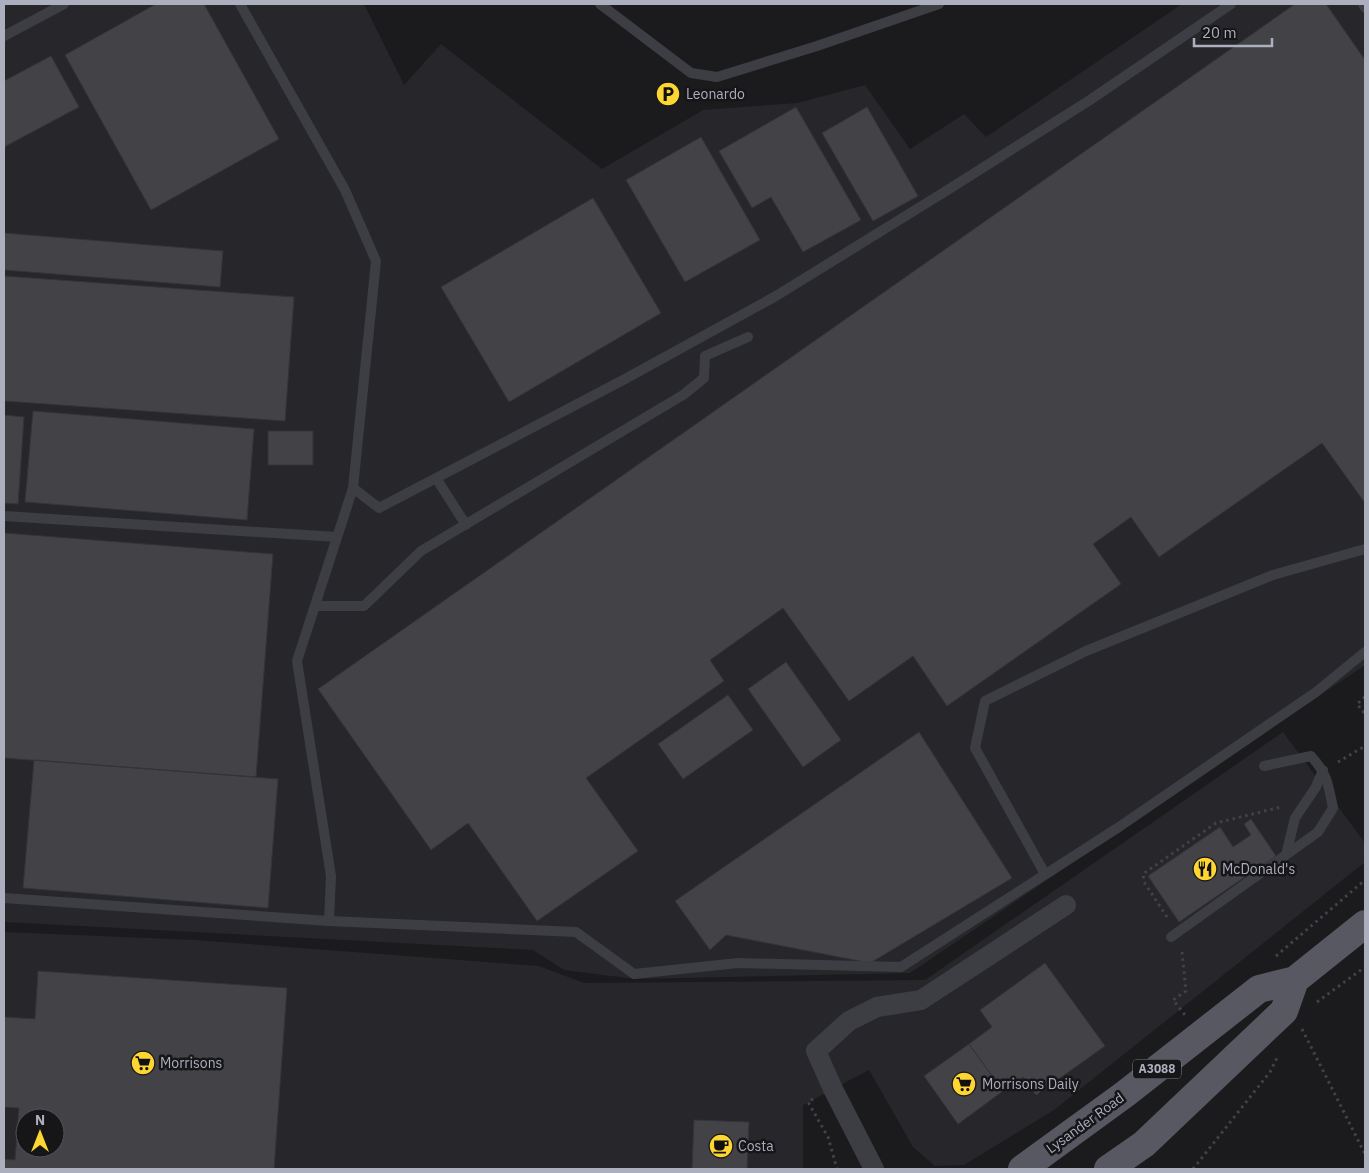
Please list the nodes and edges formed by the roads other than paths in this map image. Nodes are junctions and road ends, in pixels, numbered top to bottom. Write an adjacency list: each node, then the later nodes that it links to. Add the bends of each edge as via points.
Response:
1 (64, 4): 8 (lane)
2 (240, 4): 11 (lane, via 345,190 376,262)
3 (600, 4): 4 (lane, via 691,73 717,77)
4 (939, 4)
5 (1231, 4): 10 (lane, via 1074,110 776,296)
6 (1363, 4): 7 (lane)
7 (1365, 8)
8 (4, 36)
9 (748, 337): 13 (lane, via 705,356 704,378 683,395)
10 (436, 478): 11 (lane, via 378,508); 13 (lane)
11 (352, 488): 14 (lane)
12 (4, 516): 14 (lane)
13 (466, 525): 16 (lane, via 422,551 364,606)
14 (337, 537): 16 (lane)
15 (1365, 549): 21 (lane, via 1273,575 1086,651 985,701 975,748)
16 (314, 606): 24 (lane, via 297,661 331,876)
17 (1365, 652): 21 (lane, via 1316,692)
18 (1264, 766): 19 (lane, via 1311,756)
19 (1323, 770): 20 (lane, via 1316,787 1295,818); 20 (lane, via 1333,808 1318,832)
20 (1286, 855): 26 (lane)
21 (1045, 874): 24 (lane, via 901,967 738,963 634,974 576,932)
22 (4, 898): 24 (lane)
23 (1066, 905): 28 (street, via 921,1000 877,1007 849,1020 816,1051)
24 (329, 920)
25 (1365, 924): 27 (main road, Lysander Road / A3088)
26 (1171, 937)
27 (1295, 980): 31 (main road, Lysander Road / A3088, via 1259,988 1125,1094); 32 (main road, via 1284,1011 1144,1144)
28 (863, 1148): 29 (street); 30 (street)
29 (862, 1169)
30 (874, 1169)
31 (1022, 1169)
32 (1108, 1169)

